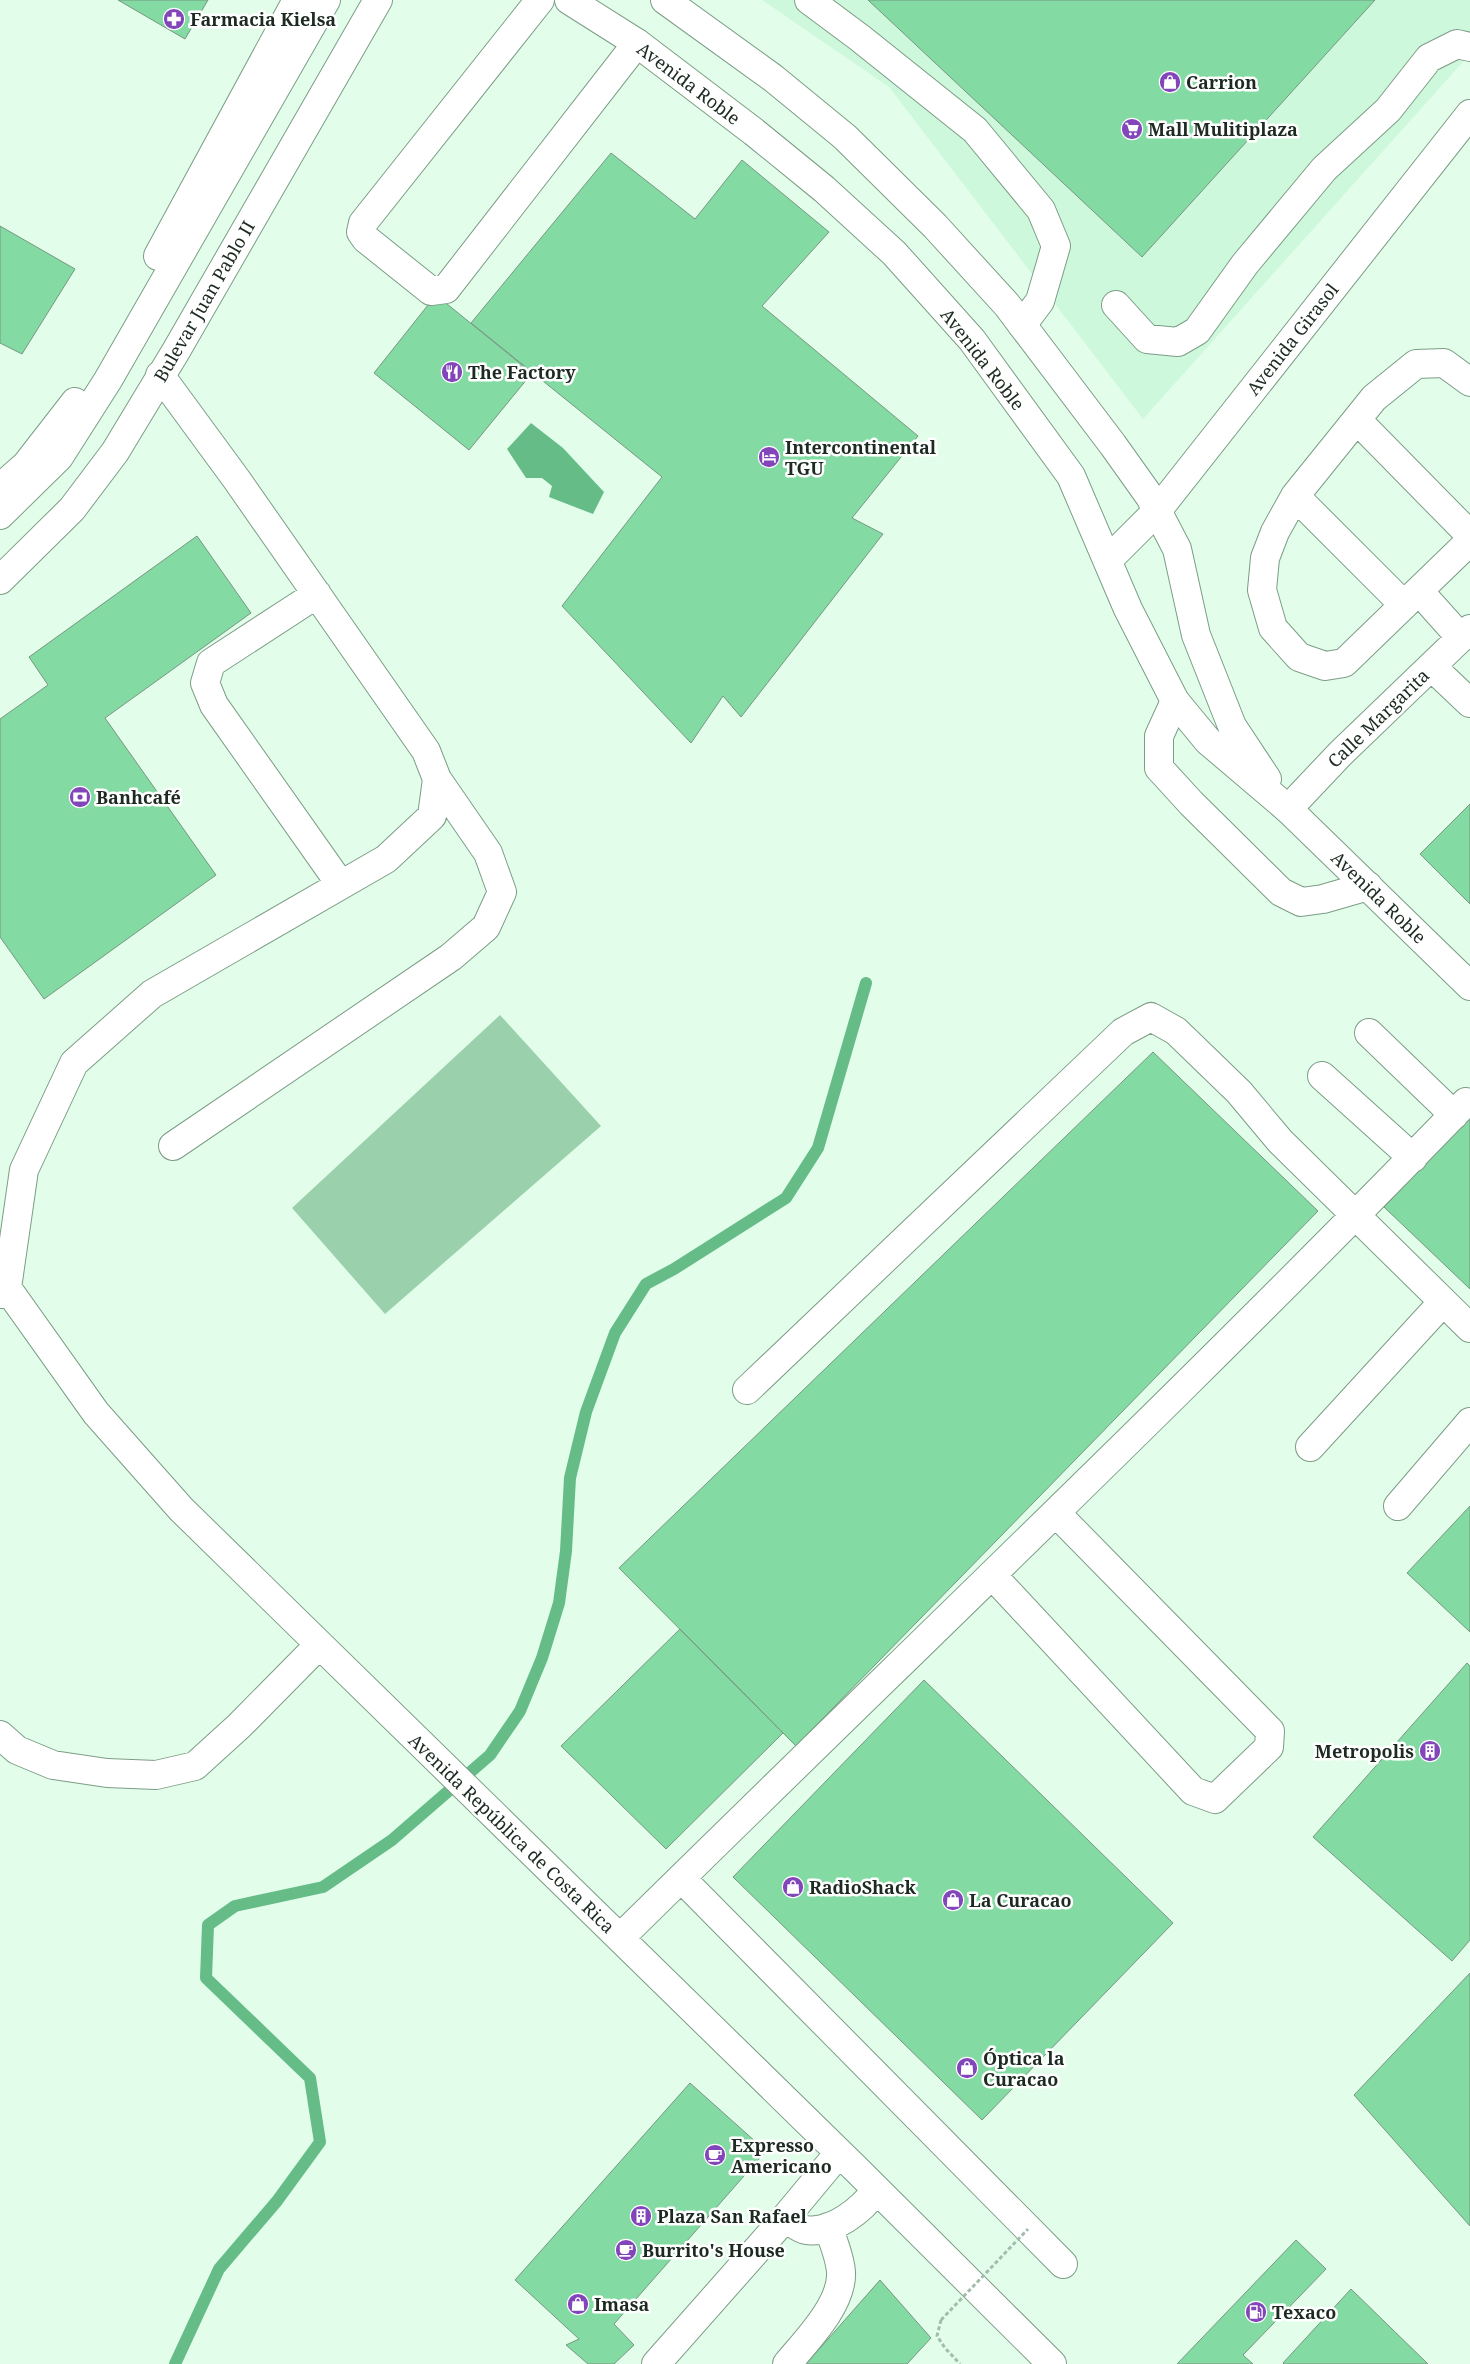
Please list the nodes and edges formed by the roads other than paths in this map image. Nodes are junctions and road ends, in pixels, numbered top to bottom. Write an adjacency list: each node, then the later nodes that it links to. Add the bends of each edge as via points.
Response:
1 (297, 0): 17 (main road, via 124,319 72,406 26,465)
2 (326, 0): 20 (main road, via 103,388 59,457)
3 (387, 0): 8 (main road)
4 (540, 0): 9 (main road, via 363,223 361,232 366,239 432,290 446,289)
5 (569, 0): 9 (main road, Avenida Roble)
6 (665, 0): 13 (main road, Avenida Roble, via 773,78 845,137 935,226)
7 (810, 0): 13 (main road, via 975,130 1041,210 1056,246 1040,301)
8 (373, 9): 14 (main road, Bulevar Juan Pablo II)
9 (637, 43): 23 (main road, Avenida Roble, via 824,189 894,253 972,340 1071,476)
10 (1470, 47): 12 (main road, via 1457,44 1429,58 1388,110 1324,169 1245,264 1197,331 1178,342 1148,339)
11 (1470, 114): 19 (main road, Avenida Girasol)
12 (1116, 305)
13 (1022, 324): 19 (main road, Avenida Roble, via 1113,444)
14 (160, 375): 24 (main road, Bulevar Juan Pablo II, via 115,452 72,509); 25 (main road)
15 (1470, 382): 16 (main road, via 1444,363 1416,364 1374,398)
16 (1357, 420): 18 (main road); 21 (main road)
17 (0, 488)
18 (1295, 496): 26 (main road); 26 (main road, via 1265,558 1262,590 1273,628 1299,657 1325,666 1344,663)
19 (1157, 511): 23 (main road, Avenida Girasol); 32 (main road, Avenida Roble, via 1177,549 1196,635 1232,726)
20 (0, 515)
21 (1470, 535)
22 (1470, 542): 26 (main road)
23 (1109, 560): 29 (main road, Avenida Roble, via 1128,609)
24 (0, 580)
25 (317, 594): 31 (main road, via 426,751); 33 (main road, via 211,664 205,683 214,705)
26 (1411, 598): 27 (main road)
27 (1466, 633): 28 (main road, Calle Margarita)
28 (1432, 667): 30 (main road); 32 (main road, Calle Margarita, via 1341,753)
29 (1175, 701): 32 (main road, Avenida Roble, via 1208,741); 34 (main road, via 1159,736 1160,768 1281,892 1302,902)
30 (1470, 703)
31 (437, 779): 33 (main road, via 432,816 386,859); 38 (main road, via 488,853 502,892 486,927 451,957)
32 (1288, 809): 34 (main road, Avenida Roble)
33 (341, 885): 41 (main road, via 152,994 74,1063 24,1170)
34 (1368, 886): 35 (main road, Avenida Roble)
35 (1470, 986)
36 (1369, 1033): 39 (main road, via 1460,1109)
37 (1322, 1076): 39 (main road)
38 (173, 1146)
39 (1413, 1158): 40 (main road)
40 (1356, 1216): 42 (main road); 44 (main road, via 1280,1141 1239,1092 1176,1031 1151,1017 1123,1032); 48 (main road)
41 (2, 1287): 50 (main road, Avenida República de Costa Rica, via 96,1413 181,1509)
42 (1442, 1302): 43 (main road); 46 (main road)
43 (1470, 1328)
44 (747, 1390)
45 (1470, 1422): 47 (main road)
46 (1310, 1447)
47 (1398, 1506)
48 (1057, 1514): 49 (main road); 49 (main road, via 1270,1731 1269,1747 1214,1799 1193,1791)
49 (992, 1576): 52 (main road)
50 (319, 1645): 51 (main road, via 196,1766 156,1775 107,1773 53,1765 17,1750); 53 (main road, Avenida República de Costa Rica)
51 (0, 1735)
52 (682, 1878): 53 (main road); 58 (main road)
53 (620, 1938): 54 (main road, Avenida República de Costa Rica)
54 (839, 2153): 55 (main road, Avenida República de Costa Rica); 56 (main road)
55 (876, 2190): 57 (main road, via 858,2212); 61 (main road, Avenida República de Costa Rica)
56 (786, 2218): 57 (main road, via 806,2230); 59 (main road)
57 (828, 2226): 60 (main road, via 841,2271 840,2288 821,2322)
58 (1063, 2264)
59 (656, 2364)
60 (787, 2364)
61 (1052, 2364)

